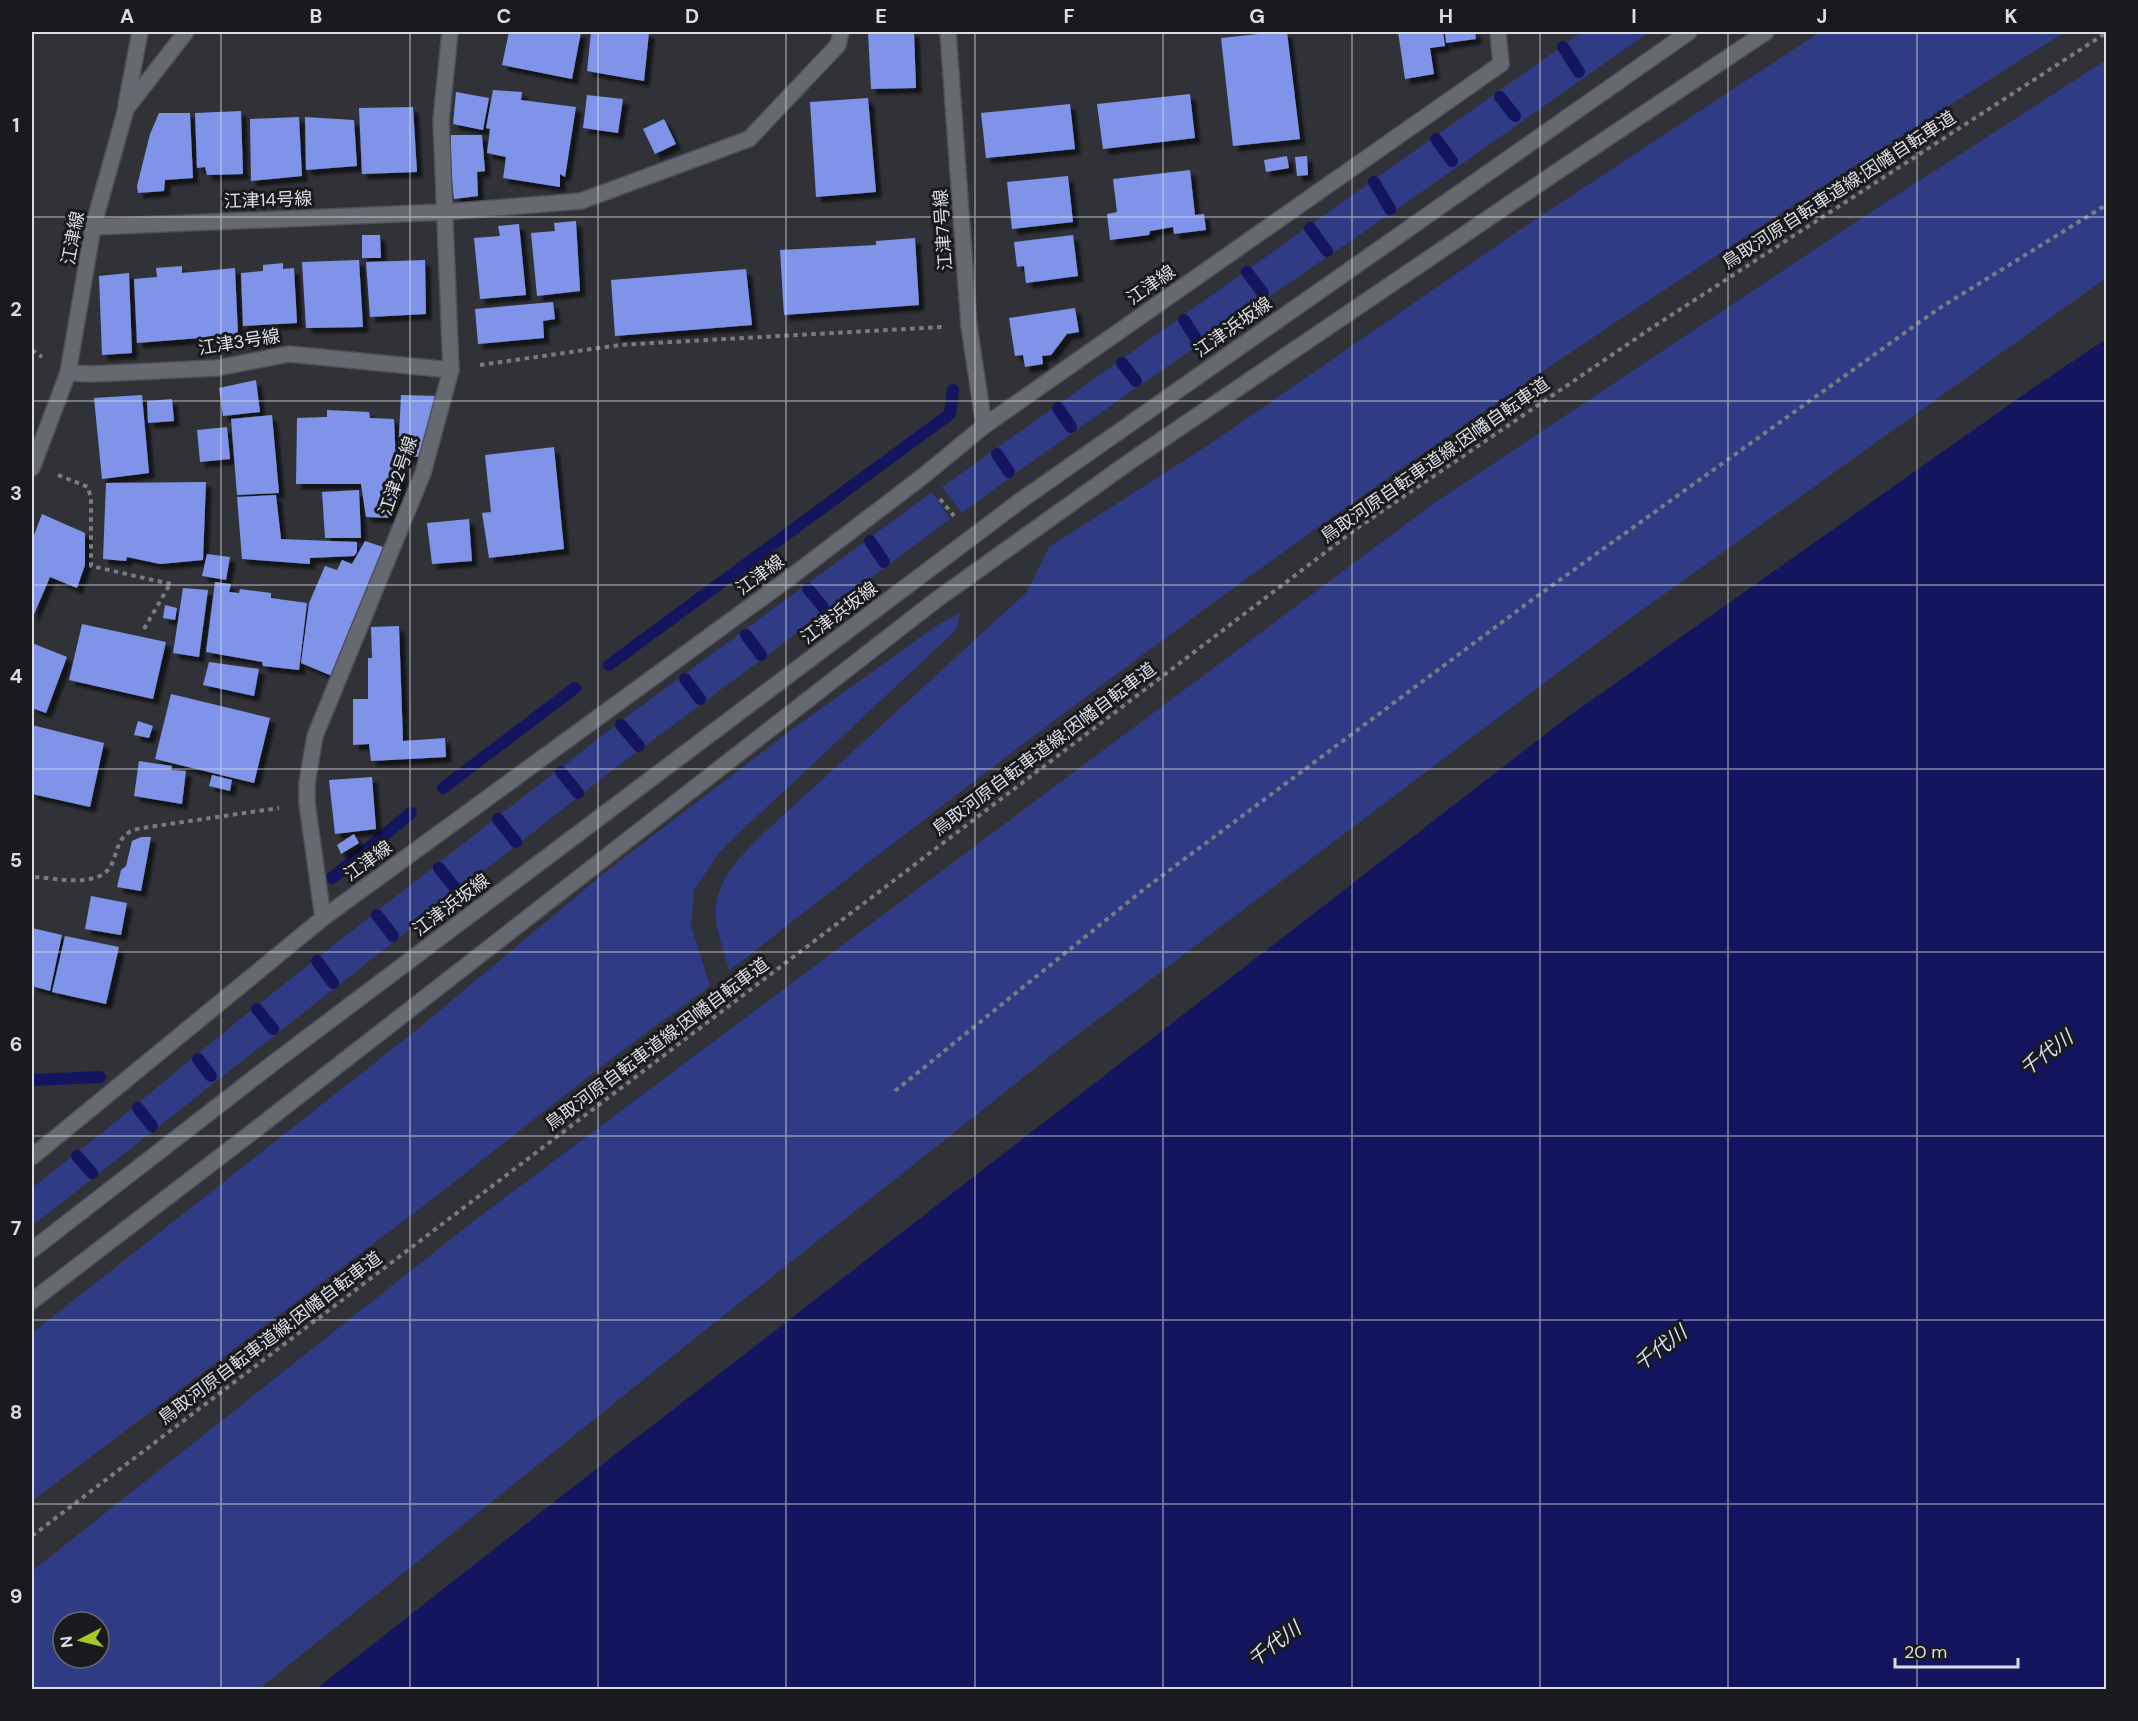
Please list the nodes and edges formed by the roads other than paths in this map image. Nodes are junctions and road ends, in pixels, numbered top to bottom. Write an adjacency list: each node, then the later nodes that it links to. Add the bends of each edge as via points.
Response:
1 (140, 32): 9 (street)
2 (186, 32): 9 (street, 江津線)
3 (450, 32): 10 (street, 江津2号線, via 441,120)
4 (841, 32): 10 (street, 江津14号線, via 838,45 749,139 581,201)
5 (948, 32): 14 (street, 江津7号線, via 969,326)
6 (1498, 32): 14 (street, 江津線, via 1501,64)
7 (1689, 32): 18 (street, 江津浜坂線, via 1029,494 263,1071)
8 (1767, 32): 19 (street, via 1132,460 936,600)
9 (126, 109): 11 (street, 江津線)
10 (445, 212): 11 (street, 江津14号線); 12 (street, 江津2号線)
11 (93, 226): 13 (street, 江津線)
12 (451, 370): 13 (street, 江津3号線, via 289,354 217,368); 16 (street, 江津2号線, via 423,473 315,736 307,783)
13 (68, 373): 15 (street, 江津線)
14 (984, 426): 16 (street, 江津線, via 792,576)
15 (32, 466)
16 (323, 918): 17 (street, 江津線)
17 (32, 1157)
18 (32, 1250)
19 (32, 1301)

